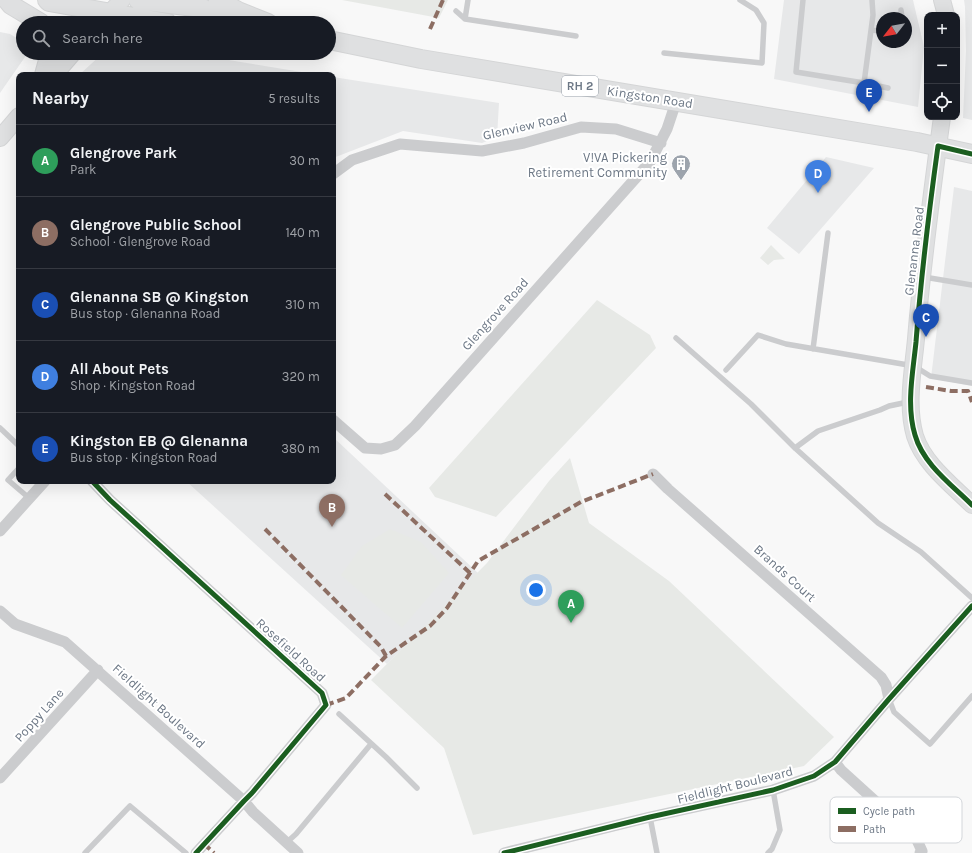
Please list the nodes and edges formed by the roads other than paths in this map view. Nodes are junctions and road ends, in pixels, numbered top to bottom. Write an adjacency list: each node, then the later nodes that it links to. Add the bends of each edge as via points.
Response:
1 (7, 0): 13 (main road)
2 (47, 0): 11 (main road)
3 (138, 0): 15 (main road, via 202,8)
4 (218, 0): 16 (main road)
5 (468, 0): 17 (lane)
6 (740, 0): 22 (lane, via 756,10 764,23 762,63)
7 (803, 0): 27 (lane, via 796,72)
8 (872, 0): 18 (lane)
9 (942, 0): 12 (street)
10 (456, 11): 17 (lane)
11 (111, 12): 14 (main road)
12 (945, 12)
13 (30, 16)
14 (132, 16)
15 (216, 16)
16 (250, 16)
17 (465, 19): 20 (lane)
18 (871, 30): 19 (lane); 27 (lane)
19 (876, 30)
20 (576, 36)
21 (336, 41): 29 (main road, Kingston Road / RH 2, via 421,59)
22 (664, 53)
23 (48, 60): 25 (main road)
24 (67, 60): 26 (street)
25 (45, 72)
26 (57, 72)
27 (864, 83): 28 (lane)
28 (888, 88)
29 (676, 102): 33 (street); 34 (main road, Kingston Road / RH 2)
30 (16, 119): 32 (street)
31 (942, 120): 34 (street, Glenanna Road)
32 (0, 138)
33 (661, 143): 36 (street, Glenview Road, via 616,129 581,127 524,143 482,151 400,144 352,160); 46 (street, Glengrove Road, via 650,162 414,426 395,444 381,449 365,448)
34 (938, 146): 35 (main road, Kingston Road / RH 2); 38 (street, Glenanna Road)
35 (972, 154)
36 (336, 172)
37 (828, 233): 41 (lane)
38 (922, 277): 39 (lane); 42 (street, Glenanna Road)
39 (972, 285)
40 (676, 338): 49 (lane, via 751,404)
41 (813, 349): 42 (lane); 43 (lane, via 758,335)
42 (914, 366): 44 (lane, via 930,376); 45 (street, Glenanna Road)
43 (726, 370)
44 (972, 383)
45 (910, 401): 49 (lane, via 818,431); 55 (street, Glenanna Road, via 915,435 920,447 932,465)
46 (336, 423)
47 (0, 428): 48 (lane)
48 (16, 443)
49 (795, 448): 57 (lane, via 878,523 920,552)
50 (16, 471): 54 (lane, via 8,480)
51 (653, 474): 62 (street, Brands Court, via 881,677)
52 (43, 484): 54 (street)
53 (95, 484): 70 (street, Rosefield Road, via 322,693 326,706)
54 (29, 498): 56 (street)
55 (972, 505)
56 (0, 531)
57 (972, 598)
58 (972, 606): 62 (street, Fieldlight Boulevard)
59 (0, 610): 60 (street, Fieldlight Boulevard, via 15,624 65,642)
60 (98, 670): 66 (street, Poppy Lane); 70 (street, Fieldlight Boulevard)
61 (972, 696): 62 (lane, via 930,744 894,712)
62 (889, 699): 65 (street, Fieldlight Boulevard)
63 (339, 714): 64 (lane)
64 (371, 744): 67 (lane); 72 (lane)
65 (835, 762): 68 (street, Fieldlight Boulevard, via 814,776); 69 (street)
66 (0, 778)
67 (416, 788)
68 (773, 790): 71 (street, Fieldlight Boulevard); 81 (lane, Fieldlight Boulevard, via 780,830)
69 (871, 797)
70 (244, 801): 72 (street, Fieldlight Boulevard); 77 (street, Rosefield Road)
71 (650, 817): 74 (street, Fieldlight Boulevard); 80 (lane)
72 (286, 843): 78 (street, Fieldlight Boulevard)
73 (918, 843): 82 (street, via 922,851)
74 (535, 850): 79 (street, Fieldlight Boulevard)
75 (85, 853): 76 (lane, via 130,806)
76 (186, 853)
77 (196, 853)
78 (298, 853)
79 (504, 853)
80 (657, 853)
81 (768, 853)
82 (920, 853)

